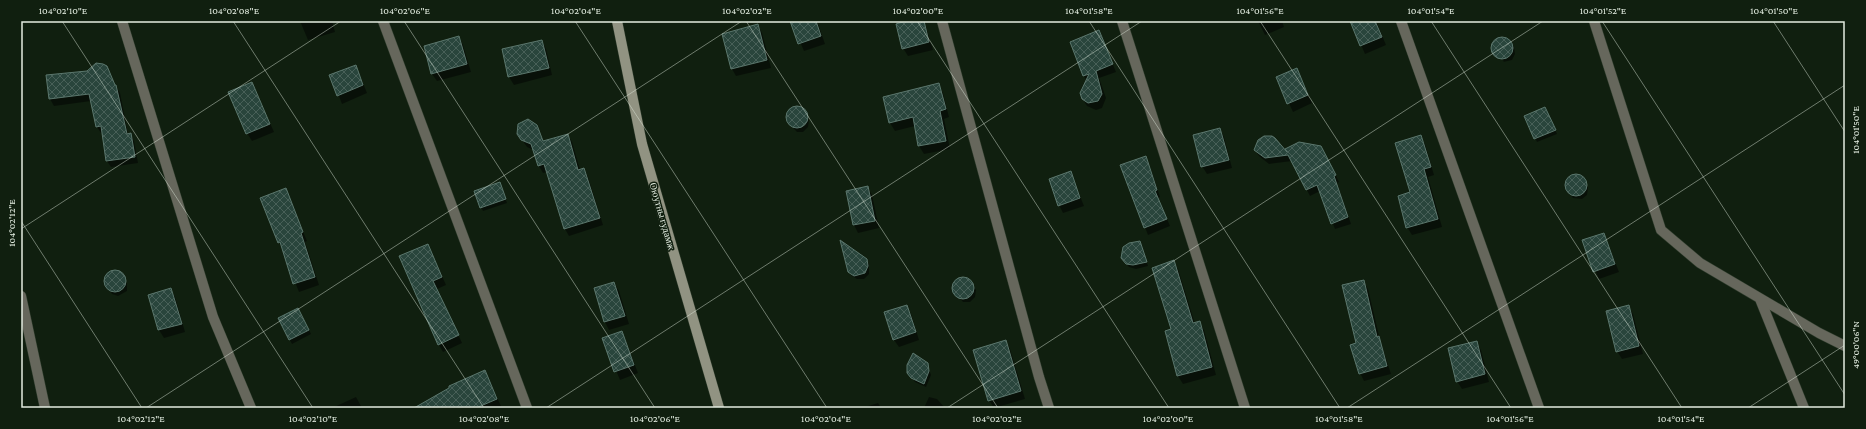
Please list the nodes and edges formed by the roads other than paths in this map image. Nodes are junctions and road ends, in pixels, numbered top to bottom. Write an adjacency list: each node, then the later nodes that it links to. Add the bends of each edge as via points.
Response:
1 (122, 21): 12 (street, via 213,317)
2 (383, 21): 13 (street)
3 (617, 21): 14 (street, Оюутны гудамж, via 642,144)
4 (942, 21): 15 (street)
5 (1122, 21): 16 (street)
6 (1401, 21): 17 (street)
7 (1594, 21): 9 (street, via 1661,230 1700,263)
8 (21, 296): 11 (street)
9 (1760, 299): 10 (street, via 1819,334); 18 (street)
10 (1845, 346)
11 (45, 408)
12 (252, 408)
13 (527, 408)
14 (719, 408)
15 (1049, 408)
16 (1245, 408)
17 (1539, 408)
18 (1804, 408)

